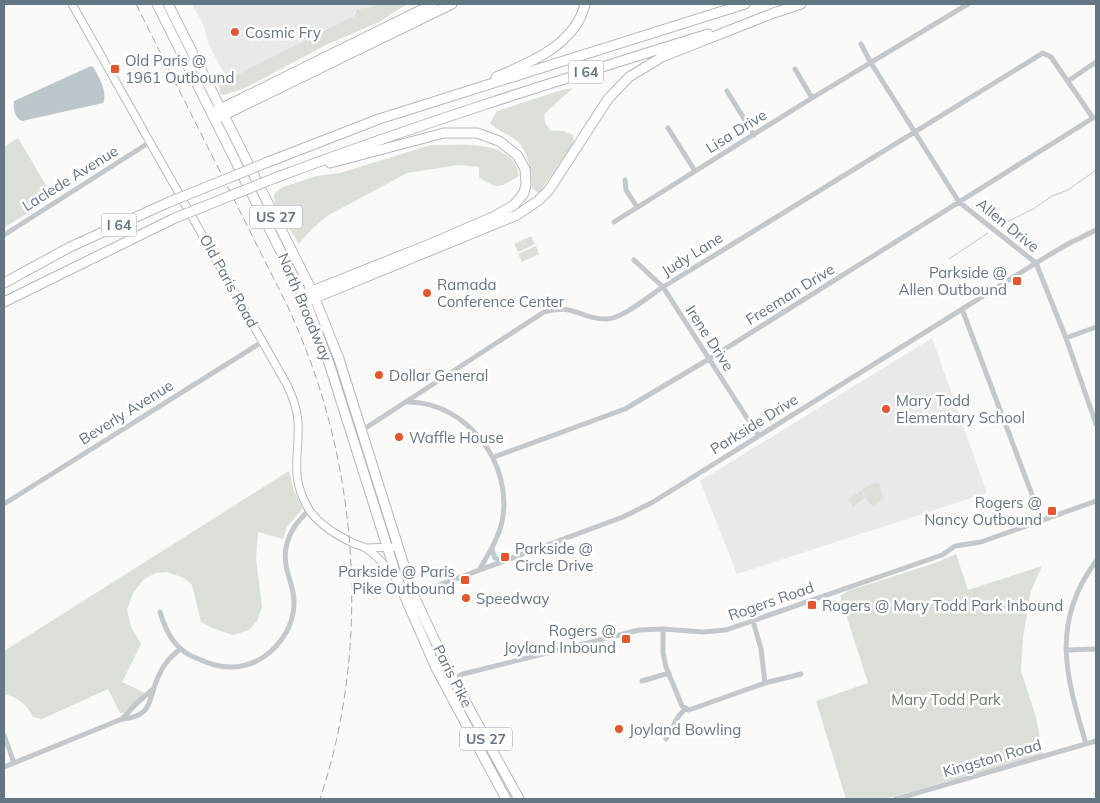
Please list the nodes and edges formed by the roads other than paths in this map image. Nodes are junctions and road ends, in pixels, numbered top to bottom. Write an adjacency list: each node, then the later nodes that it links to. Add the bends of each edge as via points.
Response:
1 (72, 4): 24 (street, Old Paris Road)
2 (157, 4): 20 (highway, North Broadway / US 27)
3 (168, 4): 19 (highway, North Broadway / US 27)
4 (433, 4): 19 (highway)
5 (452, 4): 19 (highway)
6 (585, 4): 17 (highway, via 584,11 569,33 547,53)
7 (745, 4): 17 (highway, I 64)
8 (801, 4): 10 (highway, I 64)
9 (968, 4): 12 (street, Lisa Drive)
10 (776, 12): 25 (highway, I 64, via 488,103); 37 (highway, via 662,57 629,77 608,99 549,190 517,215)
11 (861, 44): 12 (street, Allen Drive)
12 (871, 62): 18 (street, Lisa Drive); 22 (street, Allen Drive)
13 (1096, 62): 15 (street)
14 (795, 69): 18 (street)
15 (1068, 80): 22 (street, Judy Lane, via 1049,54 1043,53); 28 (street, Freeman Drive, via 1093,118)
16 (727, 91): 23 (street)
17 (457, 93): 35 (highway, I 64, bridge, via 361,125 167,203 70,247)
18 (812, 98): 23 (street, Lisa Drive)
19 (223, 112): 20 (highway); 37 (highway, North Broadway / US 27)
20 (214, 116): 38 (highway, North Broadway / US 27)
21 (668, 128): 26 (street)
22 (915, 131): 28 (street, Allen Drive); 36 (street, Judy Lane)
23 (754, 136): 26 (street, Lisa Drive)
24 (150, 142): 32 (street, Laclede Avenue); 43 (street, Old Paris Road)
25 (294, 171): 37 (highway, via 444,133 460,132 486,135 506,144 522,162 527,177 524,192 508,210); 39 (highway, I 64, bridge, via 175,218)
26 (695, 171): 29 (street, Lisa Drive)
27 (625, 180): 29 (street, via 626,190)
28 (960, 202): 34 (street, Allen Drive); 44 (street, Freeman Drive)
29 (637, 207): 30 (street, Lisa Drive)
30 (614, 222)
31 (1096, 230): 34 (street, Parkside Drive)
32 (4, 235)
33 (634, 260): 36 (street, Irene Drive)
34 (1036, 263): 40 (street, Parkside Drive); 42 (street, Allen Drive)
35 (4, 282)
36 (663, 287): 44 (street, Irene Drive); 45 (street, Judy Lane, via 612,319 592,317 570,309 556,308 544,312)
37 (314, 294): 38 (highway); 48 (highway, North Broadway / US 27)
38 (304, 298): 49 (highway, North Broadway / US 27)
39 (4, 302)
40 (962, 309): 50 (street, Parkside Drive); 55 (street)
41 (1096, 327): 42 (street)
42 (1066, 338): 46 (street, Allen Drive)
43 (262, 342): 53 (street, Beverly Avenue); 54 (street, Old Paris Road, via 296,407 296,473)
44 (709, 359): 50 (street, Irene Drive); 51 (street, Freeman Drive, via 625,409)
45 (408, 402): 48 (street, Judy Lane); 51 (street, via 431,405 447,412 479,436)
46 (1095, 414): 47 (street, Allen Drive)
47 (1096, 424)
48 (362, 431): 49 (street, Judy Lane); 57 (highway, North Broadway / US 27)
49 (351, 434): 56 (highway, North Broadway / US 27)
50 (758, 435): 62 (street, Parkside Drive, via 653,502 623,517)
51 (494, 457): 59 (street, via 502,481 503,512)
52 (1096, 501): 55 (street, Rogers Road)
53 (4, 504)
54 (309, 510): 58 (street, Old Paris Road, via 332,532); 70 (street, via 293,527 287,542 285,558 293,592 293,612 289,627 276,646 252,663 232,667 208,663)
55 (1042, 521): 68 (street, Rogers Road, via 981,542 955,546 942,555)
56 (382, 533): 58 (street, via 376,544); 60 (highway, North Broadway / US 27)
57 (398, 547): 60 (street); 66 (highway, Paris Pike / US 27)
58 (366, 548): 60 (street); 61 (street, Old Paris Road)
59 (492, 549): 62 (street, via 495,558); 64 (street)
60 (388, 550): 61 (street); 65 (highway, North Broadway / US 27)
61 (374, 555): 65 (street, Old Paris Road)
62 (504, 561): 64 (street, Parkside Drive)
63 (1096, 561): 72 (street, via 1069,614)
64 (478, 571): 66 (street, Parkside Drive)
65 (398, 581): 66 (highway, North Broadway / US 27)
66 (409, 596): 75 (highway, Paris Pike / US 27); 78 (highway, Paris Pike / US 27, via 423,641)
67 (160, 612): 70 (street, via 169,635)
68 (752, 621): 69 (street, Rogers Road, via 720,631); 77 (street, via 761,648)
69 (663, 629): 73 (street, via 663,653); 75 (street, Rogers Road, via 639,630)
70 (180, 648): 79 (street, via 160,672)
71 (1096, 649): 72 (street)
72 (1066, 650): 85 (street, via 1069,682)
73 (669, 673): 76 (street); 80 (street)
74 (800, 674): 77 (street)
75 (453, 678): 78 (street, Rogers Road); 89 (highway, Paris Pike / US 27)
76 (642, 681)
77 (764, 683): 80 (street)
78 (445, 684): 88 (highway, Paris Pike / US 27)
79 (152, 690): 81 (street); 81 (street, via 150,703 141,715)
80 (685, 709): 83 (street)
81 (122, 719): 86 (street)
82 (4, 735): 86 (street)
83 (666, 739)
84 (1096, 741): 85 (street, Kingston Road)
85 (1086, 744): 90 (street, Kingston Road)
86 (14, 763): 87 (street)
87 (4, 768)
88 (506, 799)
89 (519, 799)
90 (896, 799)

